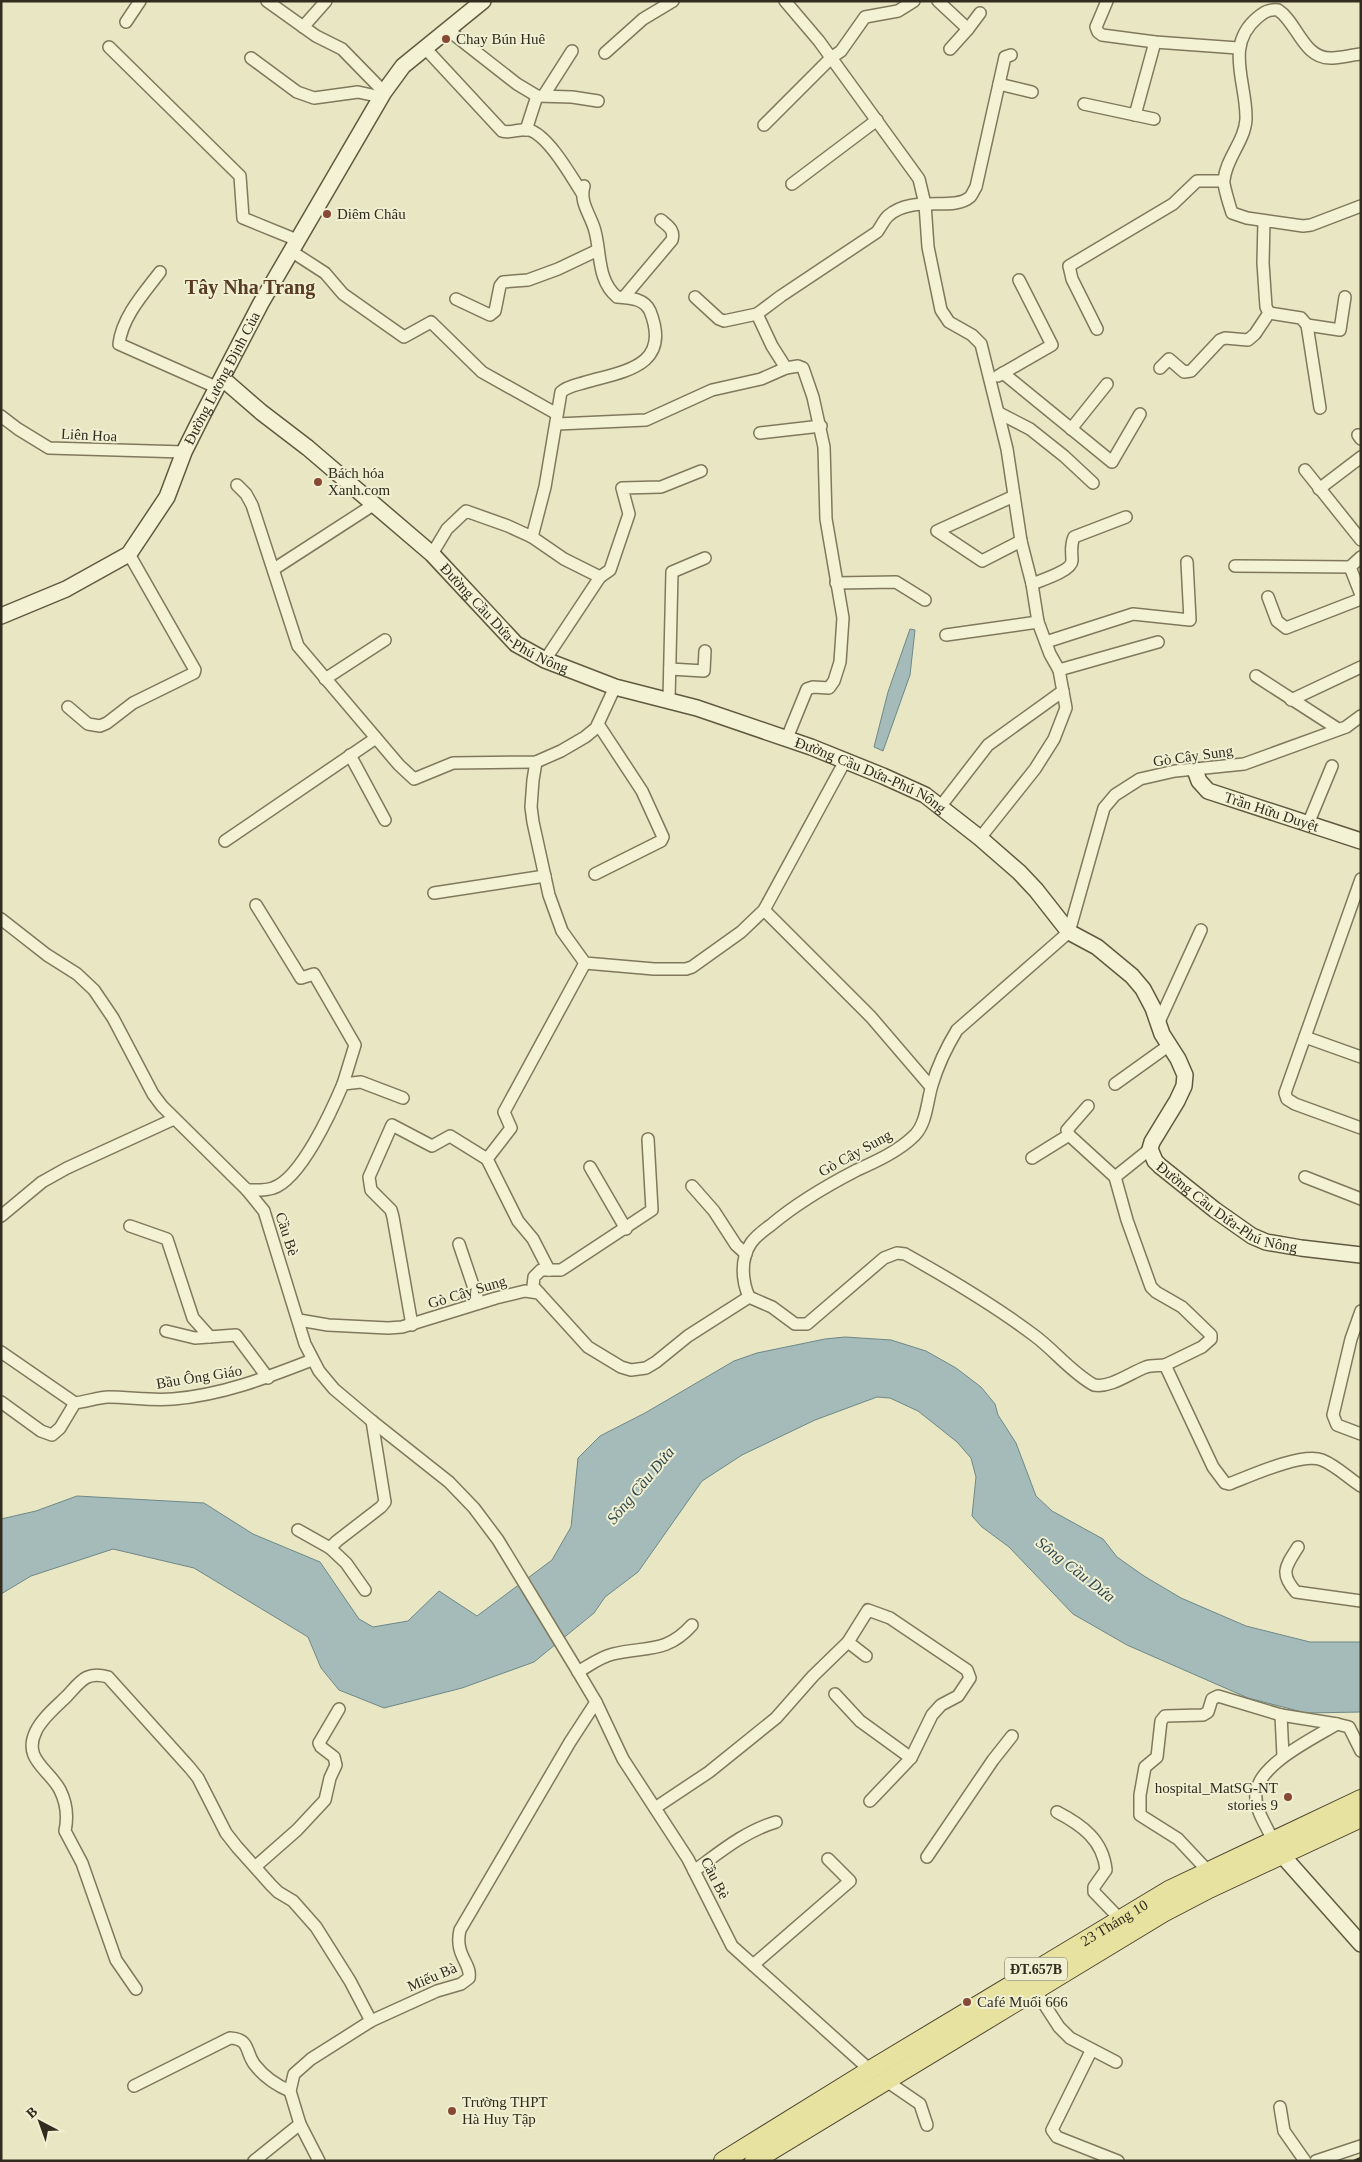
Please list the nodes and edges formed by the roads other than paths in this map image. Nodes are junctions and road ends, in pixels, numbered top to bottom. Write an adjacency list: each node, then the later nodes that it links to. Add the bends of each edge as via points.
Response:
1 (140, 1): 11 (street)
2 (267, 1): 12 (street)
3 (326, 1): 12 (street)
4 (483, 1): 14 (street, Đường Lương Định Của)
5 (673, 1): 21 (street, via 643,19)
6 (785, 1): 25 (street)
7 (914, 1): 25 (street, via 898,10 865,17 841,51)
8 (938, 1): 13 (street)
9 (1107, 1): 15 (street, via 1096,27 1098,32)
10 (980, 13): 13 (street)
11 (126, 22)
12 (303, 27): 28 (street, via 342,50)
13 (968, 29): 19 (street)
14 (448, 30): 17 (street, Đường Lương Định Của); 29 (street, via 517,84)
15 (1155, 42): 18 (street); 32 (street)
16 (109, 47): 43 (street, via 240,176 243,218)
17 (426, 48): 28 (street, Đường Lương Định Của, via 403,66); 36 (street, via 502,131)
18 (1238, 48): 23 (street, via 1253,22 1272,9 1288,19 1315,54 1330,58); 37 (street, via 1246,119)
19 (950, 50)
20 (572, 51): 29 (street)
21 (605, 53)
22 (1011, 54): 26 (street, via 1005,57)
23 (1361, 54)
24 (251, 58): 28 (street, via 297,92 314,98 358,92)
25 (831, 58): 34 (street); 35 (street)
26 (999, 84): 27 (street); 39 (street, via 976,187 970,197 959,202)
27 (1032, 92)
28 (382, 94): 43 (street, Đường Lương Định Của)
29 (541, 95): 30 (street); 36 (street)
30 (598, 101)
31 (1084, 104): 32 (street)
32 (1135, 115): 33 (street)
33 (1154, 119)
34 (877, 120): 38 (street); 39 (street, via 919,179)
35 (764, 126)
36 (526, 130): 44 (street, via 549,146 583,189)
37 (1223, 181): 42 (street, via 1232,213); 54 (street, via 1197,181 1173,204 1069,266 1072,279)
38 (792, 184)
39 (926, 204): 52 (street, via 910,204 888,216 877,232); 58 (street, via 928,247 942,310 949,322 981,344)
40 (1361, 206): 42 (street, via 1311,225)
41 (661, 220): 47 (street, via 672,230 672,240)
42 (1264, 221): 51 (street, via 1264,272)
43 (294, 246): 59 (street, Đường Lương Định Của); 65 (street, via 343,294 404,337 431,322 482,372)
44 (598, 250): 47 (street, via 606,282 617,297); 50 (street, via 528,280 503,282 495,311 490,315)
45 (160, 272): 59 (street, via 120,332 119,344)
46 (1019, 280): 57 (street, via 1052,344)
47 (624, 297): 65 (street, via 641,301 649,309 654,336 650,356 624,371 564,389 559,397)
48 (694, 297): 52 (street, via 724,321)
49 (1345, 297): 53 (street, via 1340,330)
50 (456, 299)
51 (1269, 313): 53 (street, via 1300,318); 56 (street, via 1252,338 1220,340 1191,371 1184,372 1169,359)
52 (758, 314): 55 (street)
53 (1307, 325): 61 (street)
54 (1097, 329)
55 (786, 368): 65 (street, via 762,379 712,390 646,420); 66 (street, via 798,366 805,371)
56 (1160, 368)
57 (1003, 373): 58 (street); 67 (street)
58 (991, 380): 62 (street)
59 (220, 383): 69 (street, Đường Lương Định Của); 77 (street, Đường Cầu Dứa-Phú Nông)
60 (1107, 384): 67 (street)
61 (1320, 408)
62 (999, 413): 73 (street, via 1030,429); 76 (street)
63 (1140, 414): 67 (street, via 1112,462)
64 (1, 416): 69 (street, Liên Hoa, via 49,448)
65 (557, 419): 79 (street)
66 (821, 426): 68 (street); 91 (street, via 826,519)
67 (1071, 429)
68 (760, 433)
69 (184, 452): 82 (street, Đường Lương Định Của, via 167,497)
70 (1361, 457): 75 (street)
71 (1305, 470): 75 (street)
72 (701, 471): 90 (street, via 661,487 622,488 629,514 610,570)
73 (1093, 483)
74 (237, 485): 89 (street, via 252,505)
75 (1319, 489): 80 (street)
76 (1014, 496): 81 (street); 81 (street, via 937,531 982,561)
77 (373, 505): 83 (street, Đường Cầu Dứa-Phú Nông); 89 (street)
78 (1126, 517): 92 (street, via 1074,537 1070,546 1072,562 1068,568)
79 (532, 537): 83 (street, via 466,511 447,529); 90 (street, via 571,563)
80 (1361, 540)
81 (1021, 541): 92 (street)
82 (129, 554): 96 (street, Đường Lương Định Của, via 66,589); 113 (street, via 194,673 133,704 100,726 88,724)
83 (432, 554): 103 (street, Đường Cầu Dứa-Phú Nông, via 516,644)
84 (1361, 557): 88 (street)
85 (705, 558): 105 (street, via 672,572)
86 (1187, 562): 100 (street, via 1190,620 1133,614)
87 (1235, 566): 88 (street)
88 (1350, 567): 94 (street)
89 (274, 569): 108 (street, via 298,646)
90 (600, 577): 103 (street)
91 (836, 583): 95 (street, via 896,582); 118 (street, via 843,618 840,662 834,681 829,688 807,690)
92 (1032, 584): 97 (street)
93 (1268, 597): 94 (street, via 1277,621 1286,628)
94 (1361, 597)
95 (926, 600)
96 (1, 616)
97 (1038, 622): 98 (street); 100 (street)
98 (946, 635)
99 (385, 640): 108 (street)
100 (1046, 642): 106 (street)
101 (1158, 642): 106 (street)
102 (705, 651): 105 (street, via 704,671)
103 (546, 660): 109 (street, Đường Cầu Dứa-Phú Nông)
104 (1361, 667): 112 (street)
105 (670, 669): 111 (street)
106 (1059, 670): 110 (street)
107 (1256, 676): 112 (street)
108 (325, 679): 117 (street)
109 (614, 687): 111 (street, Đường Cầu Dứa-Phú Nông); 115 (street)
110 (1062, 691): 124 (street, via 988,745); 127 (street, via 1066,708 1054,738 1035,769)
111 (669, 700): 118 (street, Đường Cầu Dứa-Phú Nông)
112 (1291, 700): 116 (street)
113 (68, 707)
114 (1361, 716): 116 (street, Gò Cây Sung)
115 (598, 724): 121 (street, via 575,744); 130 (street, via 642,791 663,837 661,842)
116 (1338, 729): 123 (street, Gò Cây Sung, via 1244,764)
117 (376, 738): 119 (street); 121 (street, via 414,779 453,763)
118 (787, 738): 120 (street, Đường Cầu Dứa-Phú Nông)
119 (350, 755): 125 (street); 129 (street)
120 (845, 761): 124 (street, Đường Cầu Dứa-Phú Nông, via 925,795); 135 (street)
121 (536, 762): 131 (street, via 531,807)
122 (1332, 766): 126 (street)
123 (1195, 770): 126 (street, Trần Hữu Duyệt, via 1208,791); 138 (street, Gò Cây Sung, via 1140,778 1115,795 1104,808)
124 (940, 807): 127 (street, Đường Cầu Dứa-Phú Nông)
125 (385, 820)
126 (1308, 824): 128 (street, Trần Hữu Duyệt)
127 (980, 838): 138 (street, Đường Cầu Dứa-Phú Nông, via 1031,884)
128 (1361, 841)
129 (225, 842)
130 (595, 874)
131 (545, 876): 133 (street); 139 (street, via 562,931)
132 (1361, 879): 141 (street)
133 (434, 893)
134 (256, 904): 144 (street, via 301,978 314,974 355,1045)
135 (764, 910): 139 (street, via 734,937 686,969); 146 (street, via 871,1017)
136 (1, 919): 149 (street, Cầu Bè, via 94,990 113,1018 153,1094)
137 (1201, 930): 140 (street)
138 (1069, 932): 140 (street, Đường Cầu Dứa-Phú Nông, via 1097,947 1132,976 1143,989); 146 (street, Gò Cây Sung, via 957,1030 944,1051)
139 (585, 963): 155 (street, via 504,1112 510,1128)
140 (1158, 1024): 142 (street, Đường Cầu Dứa-Phú Nông)
141 (1305, 1037): 143 (street); 150 (street, via 1284,1093 1287,1099)
142 (1168, 1046): 145 (street); 153 (street, Đường Cầu Dứa-Phú Nông, via 1184,1075 1184,1086)
143 (1361, 1057)
144 (343, 1084): 147 (street, via 361,1082); 160 (street, via 329,1118 297,1169 273,1188)
145 (1115, 1084)
146 (931, 1087): 166 (street, Gò Cây Sung, via 921,1126 915,1134 881,1158 820,1189 790,1209 758,1235)
147 (403, 1098)
148 (1088, 1106): 151 (street, via 1067,1130)
149 (174, 1119): 160 (street, Cầu Bè); 162 (street, via 42,1182)
150 (1361, 1128)
151 (1070, 1135): 154 (street); 157 (street)
152 (648, 1139): 164 (street, via 652,1210)
153 (1150, 1149): 157 (street); 167 (street, Đường Cầu Dứa-Phú Nông, via 1160,1166 1252,1236 1301,1248)
154 (1032, 1158)
155 (487, 1159): 168 (street, via 518,1222 533,1239); 174 (street, via 450,1136 432,1146 392,1126 369,1177 369,1185 374,1195 391,1210)
156 (590, 1168): 164 (street)
157 (1115, 1177): 179 (street, via 1151,1287 1182,1307 1211,1335 1202,1347)
158 (1304, 1177): 161 (street)
159 (692, 1186): 166 (street)
160 (246, 1190): 173 (street, Cầu Bè, via 268,1219)
161 (1361, 1198)
162 (1, 1216)
163 (130, 1226): 176 (street, via 167,1239 193,1318)
164 (626, 1229): 168 (street, via 561,1270)
165 (459, 1244): 171 (street)
166 (746, 1254): 170 (street, Gò Cây Sung, via 742,1275)
167 (1361, 1254)
168 (549, 1270): 169 (street, via 541,1270 534,1277 533,1286)
169 (539, 1294): 170 (street, via 588,1347 630,1370 646,1368 656,1362 688,1336); 171 (street, Gò Cây Sung, via 525,1291)
170 (749, 1297): 179 (street, via 772,1307 794,1324 807,1324 884,1258 905,1254 968,1289 1003,1313 1094,1385 1108,1384 1148,1366)
171 (479, 1303): 174 (street, Gò Cây Sung)
172 (1361, 1311): 184 (street, via 1333,1415 1337,1425)
173 (299, 1320): 174 (street, Gò Cây Sung, via 388,1328); 178 (street, Cầu Bè)
174 (412, 1325)
175 (166, 1331): 176 (street, Bầu Ông Giáo, via 195,1338)
176 (210, 1337): 180 (street, Bầu Ông Giáo, via 236,1335)
177 (1, 1352): 182 (street)
178 (312, 1360): 180 (street, Bầu Ông Giáo); 183 (street, Cầu Bè, via 334,1389)
179 (1166, 1365): 185 (street, via 1213,1467 1225,1483 1285,1463 1317,1459 1337,1468)
180 (268, 1378): 182 (street, Bầu Ông Giáo, via 188,1398 106,1397)
181 (1, 1402): 182 (street, via 41,1431 52,1435 60,1428)
182 (75, 1402)
183 (372, 1421): 188 (street, via 385,1502); 194 (street, Cầu Bè, via 463,1496 498,1540)
184 (1361, 1434)
185 (1361, 1486)
186 (298, 1530): 188 (street)
187 (1298, 1547): 190 (street, via 1286,1567 1287,1581 1296,1592)
188 (330, 1548): 189 (street, via 346,1563)
189 (365, 1590)
190 (1361, 1601)
191 (692, 1626): 194 (street, via 683,1636 669,1643 646,1650 615,1653)
192 (848, 1642): 193 (street); 203 (street, via 868,1610 890,1618 967,1670 970,1678 958,1696 941,1705 932,1715); 206 (street, via 766,1726 709,1772)
193 (866, 1656)
194 (576, 1668): 196 (street, Cầu Bè)
195 (835, 1694): 203 (street, via 860,1721)
196 (596, 1702): 206 (street, Cầu Bè, via 623,1760); 221 (street, Miếu Bà, via 460,1930 457,1941 469,1978)
197 (339, 1708): 213 (street, via 319,1744 334,1757 336,1765 325,1800)
198 (1281, 1715): 199 (street); 202 (street); 215 (street, via 1218,1696 1212,1699 1208,1712 1203,1715 1168,1715 1161,1721 1157,1757 1144,1767 1140,1815 1178,1838)
199 (1336, 1724): 201 (street, via 1348,1727); 202 (street)
200 (1012, 1736): 211 (street)
201 (1361, 1751)
202 (1282, 1756): 210 (street, via 1263,1779 1256,1794 1258,1808)
203 (912, 1758): 205 (street)
204 (1361, 1799): 210 (main road, 23 Tháng 10 / ĐT.657B)
205 (870, 1802)
206 (655, 1808): 214 (street, Cầu Bè)
207 (1057, 1812): 216 (street, via 1086,1829 1096,1841 1106,1870 1094,1892)
208 (1361, 1818): 210 (main road, 23 Tháng 10 / ĐT.657B)
209 (776, 1822): 214 (street, via 735,1841)
210 (1277, 1848): 215 (main road, 23 Tháng 10 / ĐT.657B); 217 (street); 220 (main road, 23 Tháng 10 / ĐT.657B)
211 (927, 1857)
212 (828, 1858): 218 (street, via 850,1881)
213 (256, 1866): 219 (street, via 226,1833 198,1778 108,1677 92,1674 81,1680 37,1729 32,1742 33,1753 60,1790 68,1818 65,1831 82,1863 116,1960); 221 (street, via 271,1886 293,1901 316,1927)
214 (694, 1871): 218 (street, Cầu Bè, via 732,1946)
215 (1208, 1871): 216 (main road, 23 Tháng 10 / ĐT.657B)
216 (1120, 1919): 224 (main road, 23 Tháng 10 / ĐT.657B)
217 (1361, 1944)
218 (753, 1965): 224 (street, Cầu Bè)
219 (136, 1989)
220 (1035, 1990): 222 (street, via 1063,2032); 225 (main road, 23 Tháng 10 / ĐT.657B)
221 (371, 2021): 227 (street, Miếu Bà, via 300,2067 292,2080)
222 (1091, 2051): 223 (street); 236 (street, via 1052,2130 1057,2137)
223 (1116, 2062)
224 (870, 2070): 225 (main road); 234 (main road, 23 Tháng 10 / ĐT.657B)
225 (885, 2080): 230 (street, via 920,2104); 235 (main road, 23 Tháng 10 / ĐT.657B)
226 (134, 2086): 227 (street, via 230,2038 239,2038 246,2045 254,2064 274,2085)
227 (290, 2092): 229 (street)
228 (1280, 2108): 237 (street, via 1284,2131)
229 (300, 2124): 232 (street); 233 (street)
230 (927, 2125)
231 (1361, 2146): 238 (street)
232 (254, 2161)
233 (319, 2161)
234 (723, 2161)
235 (754, 2161)
236 (1118, 2161)
237 (1305, 2161)
238 (1316, 2161)

